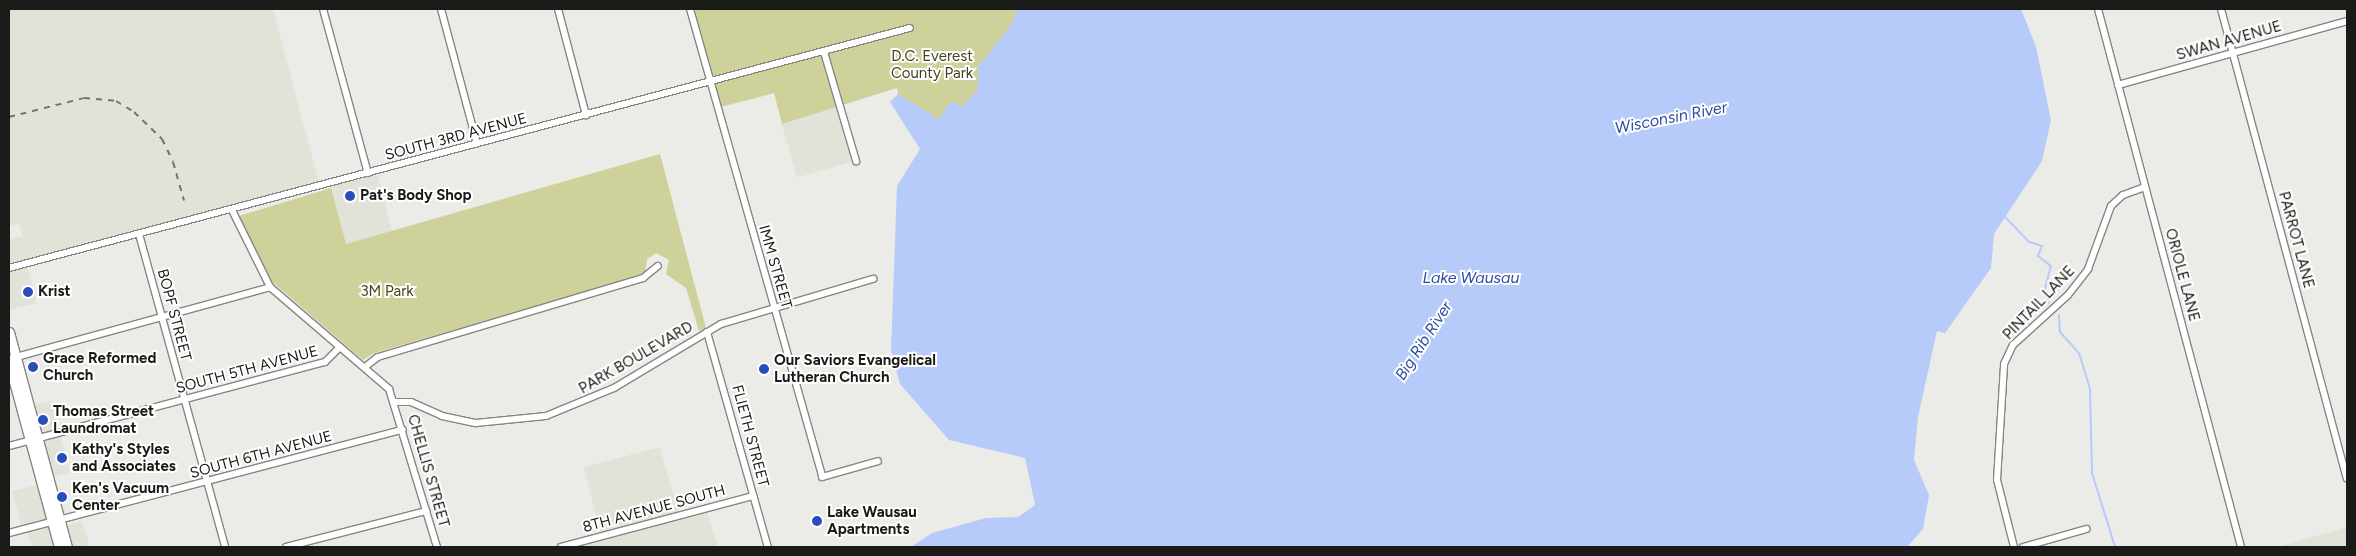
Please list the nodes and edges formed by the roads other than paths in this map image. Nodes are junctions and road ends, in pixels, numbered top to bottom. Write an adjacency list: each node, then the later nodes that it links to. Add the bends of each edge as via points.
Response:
1 (323, 9): 16 (street)
2 (441, 9): 14 (street)
3 (558, 9): 13 (street)
4 (690, 9): 11 (street, IMM STREET)
5 (2098, 9): 12 (street, ORIOLE LANE)
6 (2221, 9): 10 (street, PARROT LANE)
7 (2347, 21): 10 (street, SWAN AVENUE)
8 (910, 28): 9 (street, SOUTH 3RD AVENUE)
9 (824, 52): 11 (street, SOUTH 3RD AVENUE); 15 (street)
10 (2232, 54): 12 (street, SWAN AVENUE); 37 (street, PARROT LANE)
11 (710, 82): 13 (street, SOUTH 3RD AVENUE); 24 (street, IMM STREET)
12 (2118, 85): 17 (street, ORIOLE LANE)
13 (586, 115): 14 (street, SOUTH 3RD AVENUE)
14 (478, 143): 16 (street, SOUTH 3RD AVENUE)
15 (856, 161)
16 (368, 173): 18 (street, SOUTH 3RD AVENUE)
17 (2145, 187): 51 (street, PINTAIL LANE, via 2124,195 2111,206 2088,269 2068,295 2013,345 2004,364 1997,480); 53 (street, ORIOLE LANE)
18 (232, 210): 19 (street, SOUTH 3RD AVENUE); 23 (street)
19 (139, 234): 21 (street, SOUTH 3RD AVENUE); 25 (street, BOPF STREET)
20 (658, 266): 30 (street, via 644,278 378,357)
21 (9, 268)
22 (873, 278): 24 (street, PARK BOULEVARD)
23 (270, 287): 25 (street); 28 (street)
24 (773, 307): 27 (street, PARK BOULEVARD, via 730,320); 36 (street, IMM STREET, via 822,477)
25 (162, 317): 29 (street); 31 (street, BOPF STREET)
26 (9, 332): 29 (main road)
27 (707, 332): 32 (street, PARK BOULEVARD, via 614,388 546,416 476,423 442,416 411,402); 39 (street, FLIETH STREET)
28 (340, 347): 30 (street); 31 (street, SOUTH 5TH AVENUE, via 325,362)
29 (11, 359): 34 (main road)
30 (365, 367): 32 (street, via 390,389)
31 (185, 399): 34 (street, SOUTH 5TH AVENUE); 38 (street, BOPF STREET)
32 (395, 402): 33 (street, CHELLIS STREET)
33 (403, 430): 38 (street, SOUTH 6TH AVENUE); 40 (street, CHELLIS STREET)
34 (34, 439): 35 (street, SOUTH 5TH AVENUE); 41 (main road)
35 (9, 446)
36 (878, 461)
37 (2347, 478)
38 (207, 482): 41 (street, SOUTH 6TH AVENUE); 46 (street, BOPF STREET)
39 (754, 496): 49 (street, 8TH AVENUE SOUTH); 50 (street, FLIETH STREET)
40 (426, 511): 47 (street); 48 (street, CHELLIS STREET)
41 (56, 521): 43 (street, SOUTH 6TH AVENUE); 44 (main road); 45 (main road)
42 (2086, 529): 52 (street)
43 (9, 533)
44 (59, 547)
45 (67, 547)
46 (225, 547)
47 (286, 547)
48 (437, 547)
49 (561, 547)
50 (768, 547)
51 (2014, 547)
52 (2023, 547)
53 (2241, 547)

